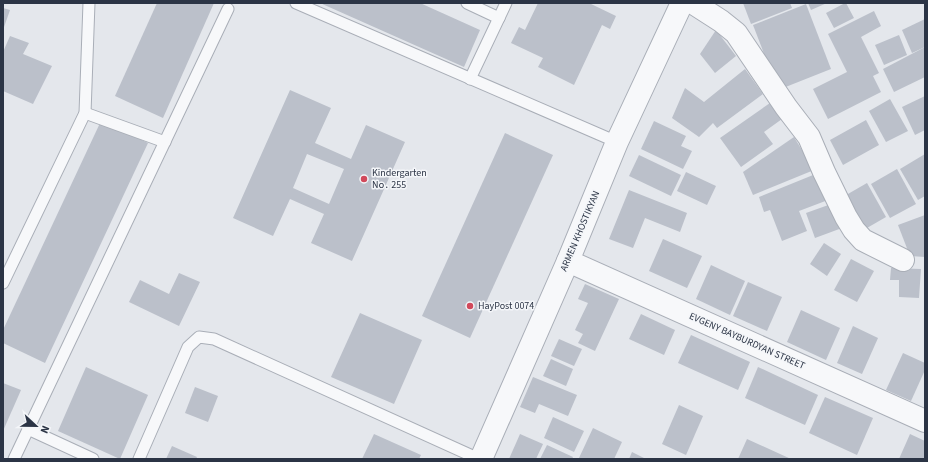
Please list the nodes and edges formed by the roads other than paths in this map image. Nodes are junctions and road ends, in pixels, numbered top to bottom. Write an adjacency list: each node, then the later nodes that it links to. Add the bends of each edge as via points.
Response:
1 (89, 3): 10 (lane)
2 (296, 3): 9 (lane)
3 (467, 3): 8 (lane)
4 (506, 3): 8 (lane)
5 (682, 3): 12 (street, ARMEN KHOSTIKYAN)
6 (693, 3): 13 (street, via 736,33 809,137 854,230 863,240)
7 (228, 9): 11 (lane)
8 (499, 18): 9 (lane)
9 (470, 79): 12 (lane)
10 (85, 113): 11 (lane); 15 (lane)
11 (165, 142): 17 (lane)
12 (617, 142): 14 (street, ARMEN KHOSTIKYAN)
13 (903, 260)
14 (568, 261): 16 (street, EVGENY BAYBURDYAN STREET); 21 (street, ARMEN KHOSTIKYAN)
15 (3, 283)
16 (925, 421)
17 (28, 429): 18 (lane); 19 (lane)
18 (88, 458)
19 (14, 459)
20 (139, 459): 21 (lane, via 188,347 199,337 214,339)
21 (480, 459)

